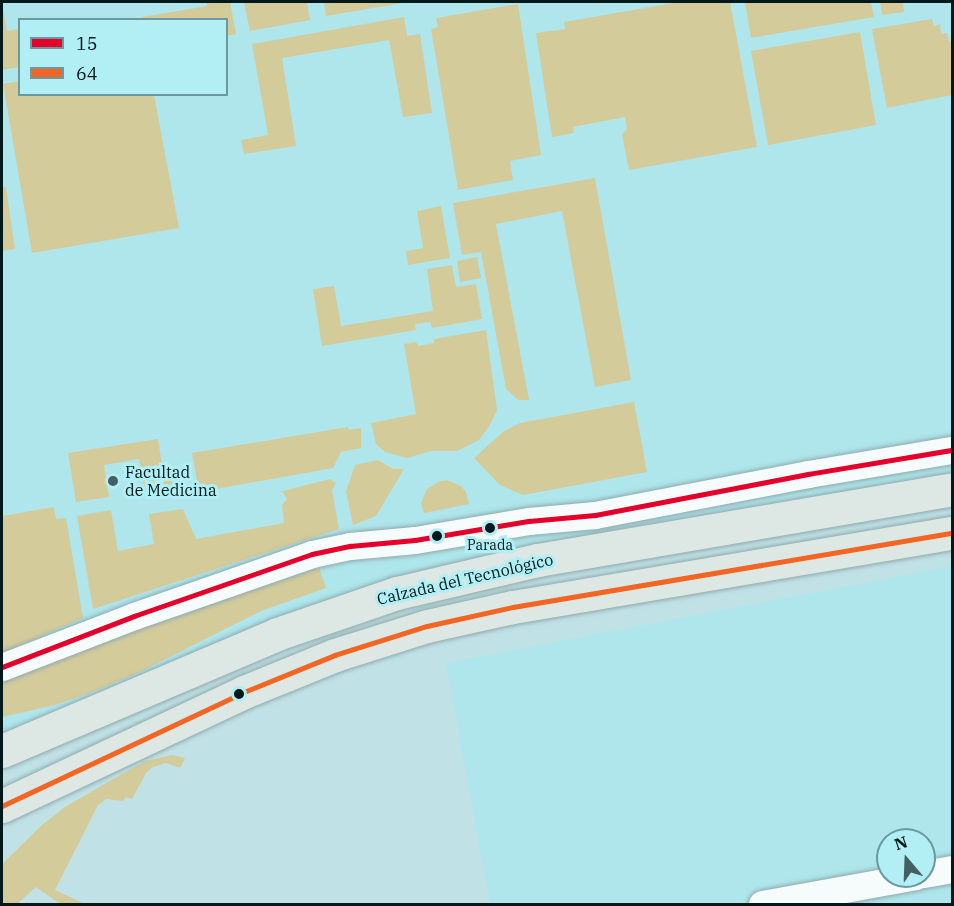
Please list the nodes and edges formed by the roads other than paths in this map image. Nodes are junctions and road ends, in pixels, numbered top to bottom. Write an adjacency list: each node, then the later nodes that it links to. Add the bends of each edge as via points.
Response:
1 (952, 450): 4 (street, via 595,515 529,521 312,554 134,615)
2 (952, 489): 5 (main road, Calzada del Tecnológico, via 538,560 397,592 277,634)
3 (952, 533): 8 (main road, via 513,607 428,626 335,655 243,692)
4 (2, 667)
5 (70, 723): 6 (main road); 7 (main road, Calzada del Tecnológico)
6 (2, 732)
7 (2, 752)
8 (69, 776): 9 (main road); 10 (main road)
9 (2, 806)
10 (2, 829)
11 (952, 869): 12 (street)
12 (936, 872)
13 (876, 883): 14 (street)
14 (762, 904)

